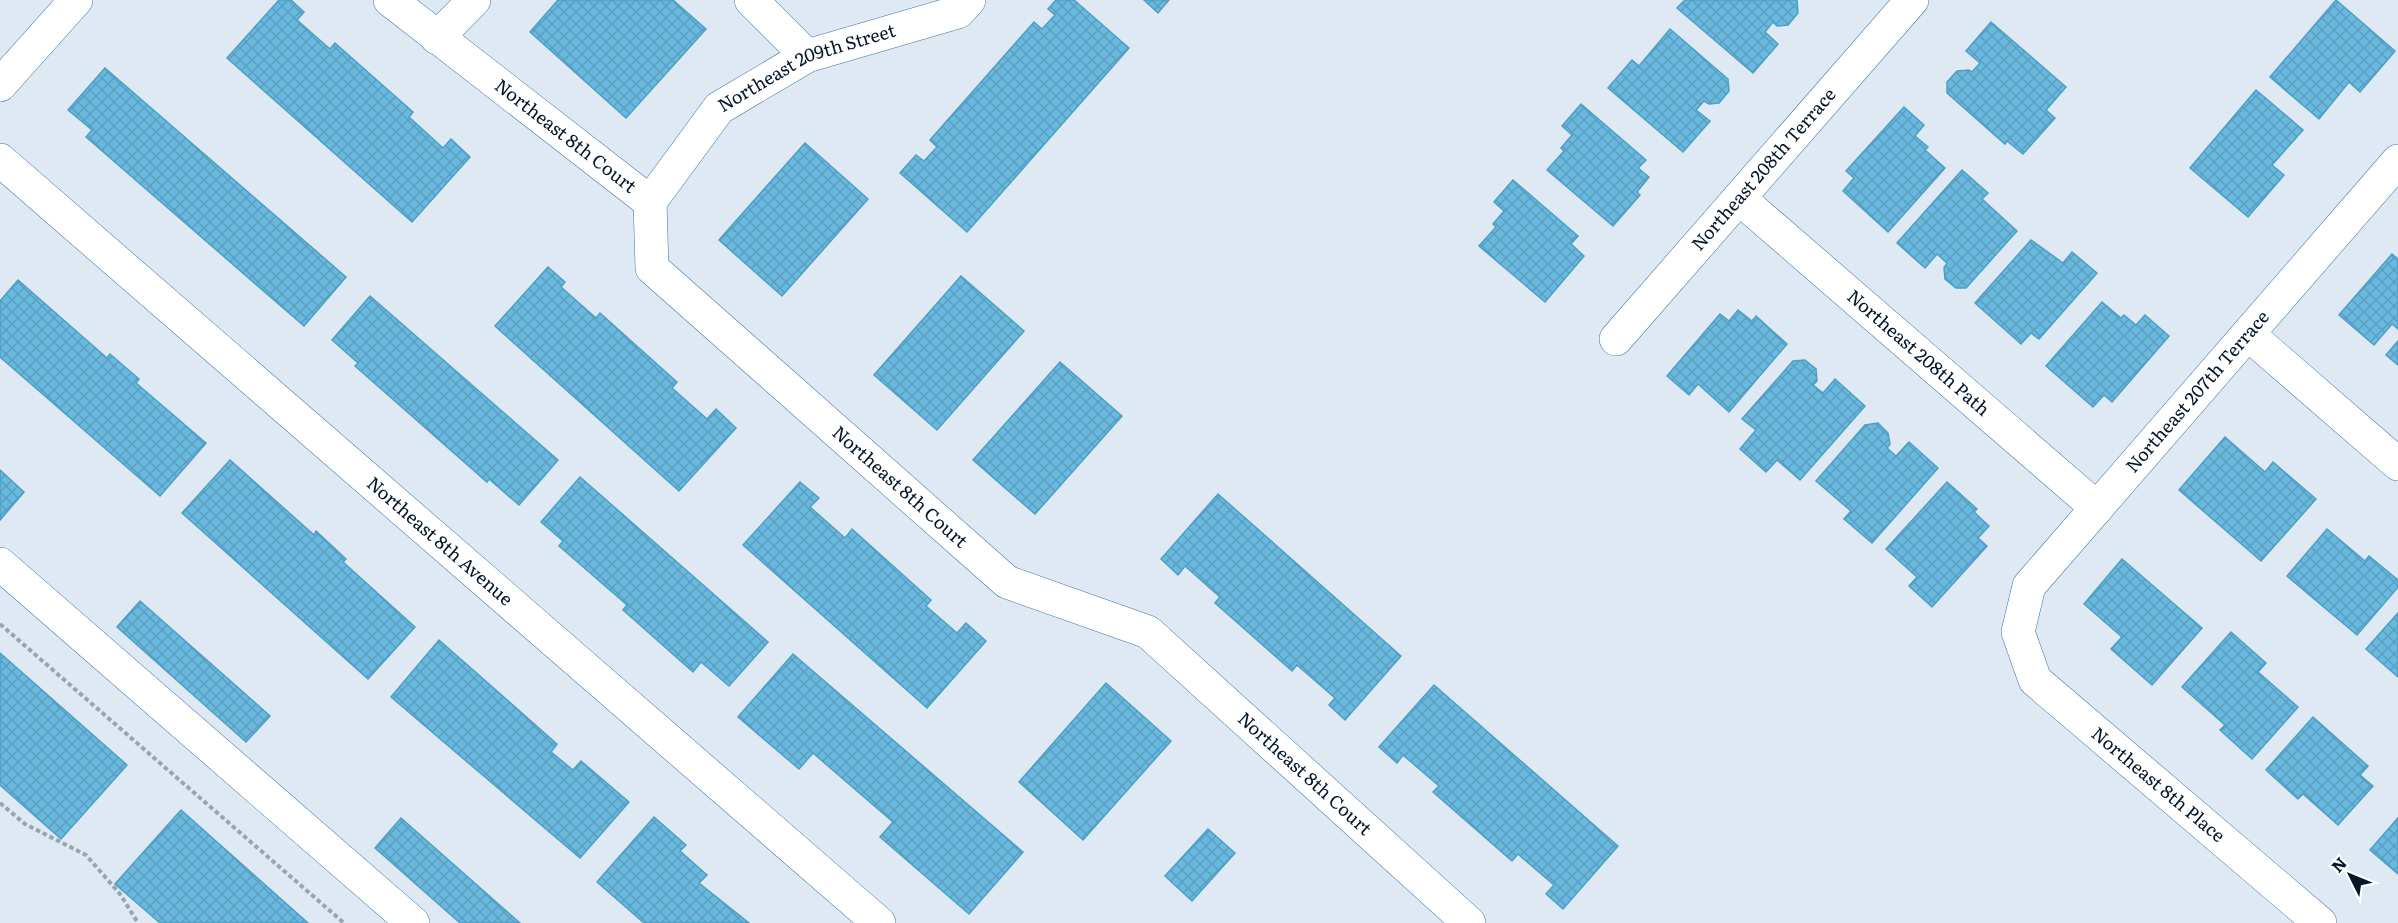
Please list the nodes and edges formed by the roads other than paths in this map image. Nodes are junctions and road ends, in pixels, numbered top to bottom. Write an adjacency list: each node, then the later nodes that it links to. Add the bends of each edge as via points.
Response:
1 (76, 0): 9 (street)
2 (390, 0): 7 (street, Northeast 8th Court)
3 (474, 0): 7 (street)
4 (751, 0): 8 (street)
5 (969, 0): 8 (street, Northeast 209th Street, via 958,12)
6 (1912, 0): 12 (street, Northeast 208th Terrace)
7 (437, 38): 13 (street, Northeast 8th Court)
8 (807, 56): 13 (street, Northeast 209th Street, via 719,108)
9 (0, 85)
10 (0, 160): 21 (street, Northeast 8th Avenue)
11 (2398, 161): 14 (street, Northeast 207th Terrace)
12 (1739, 198): 15 (street, Northeast 208th Terrace); 17 (street, Northeast 208th Path)
13 (650, 202): 22 (street, Northeast 8th Court, via 652,268 1006,582 1148,632)
14 (2248, 334): 16 (street); 17 (street, Northeast 207th Terrace)
15 (1616, 339)
16 (2398, 464)
17 (2097, 508): 19 (street, Northeast 207th Terrace, via 2029,585)
18 (0, 564): 20 (street)
19 (2018, 632): 23 (street, Northeast 8th Place, via 2035,680)
20 (413, 923)
21 (879, 923)
22 (1469, 923)
23 (2320, 923)

